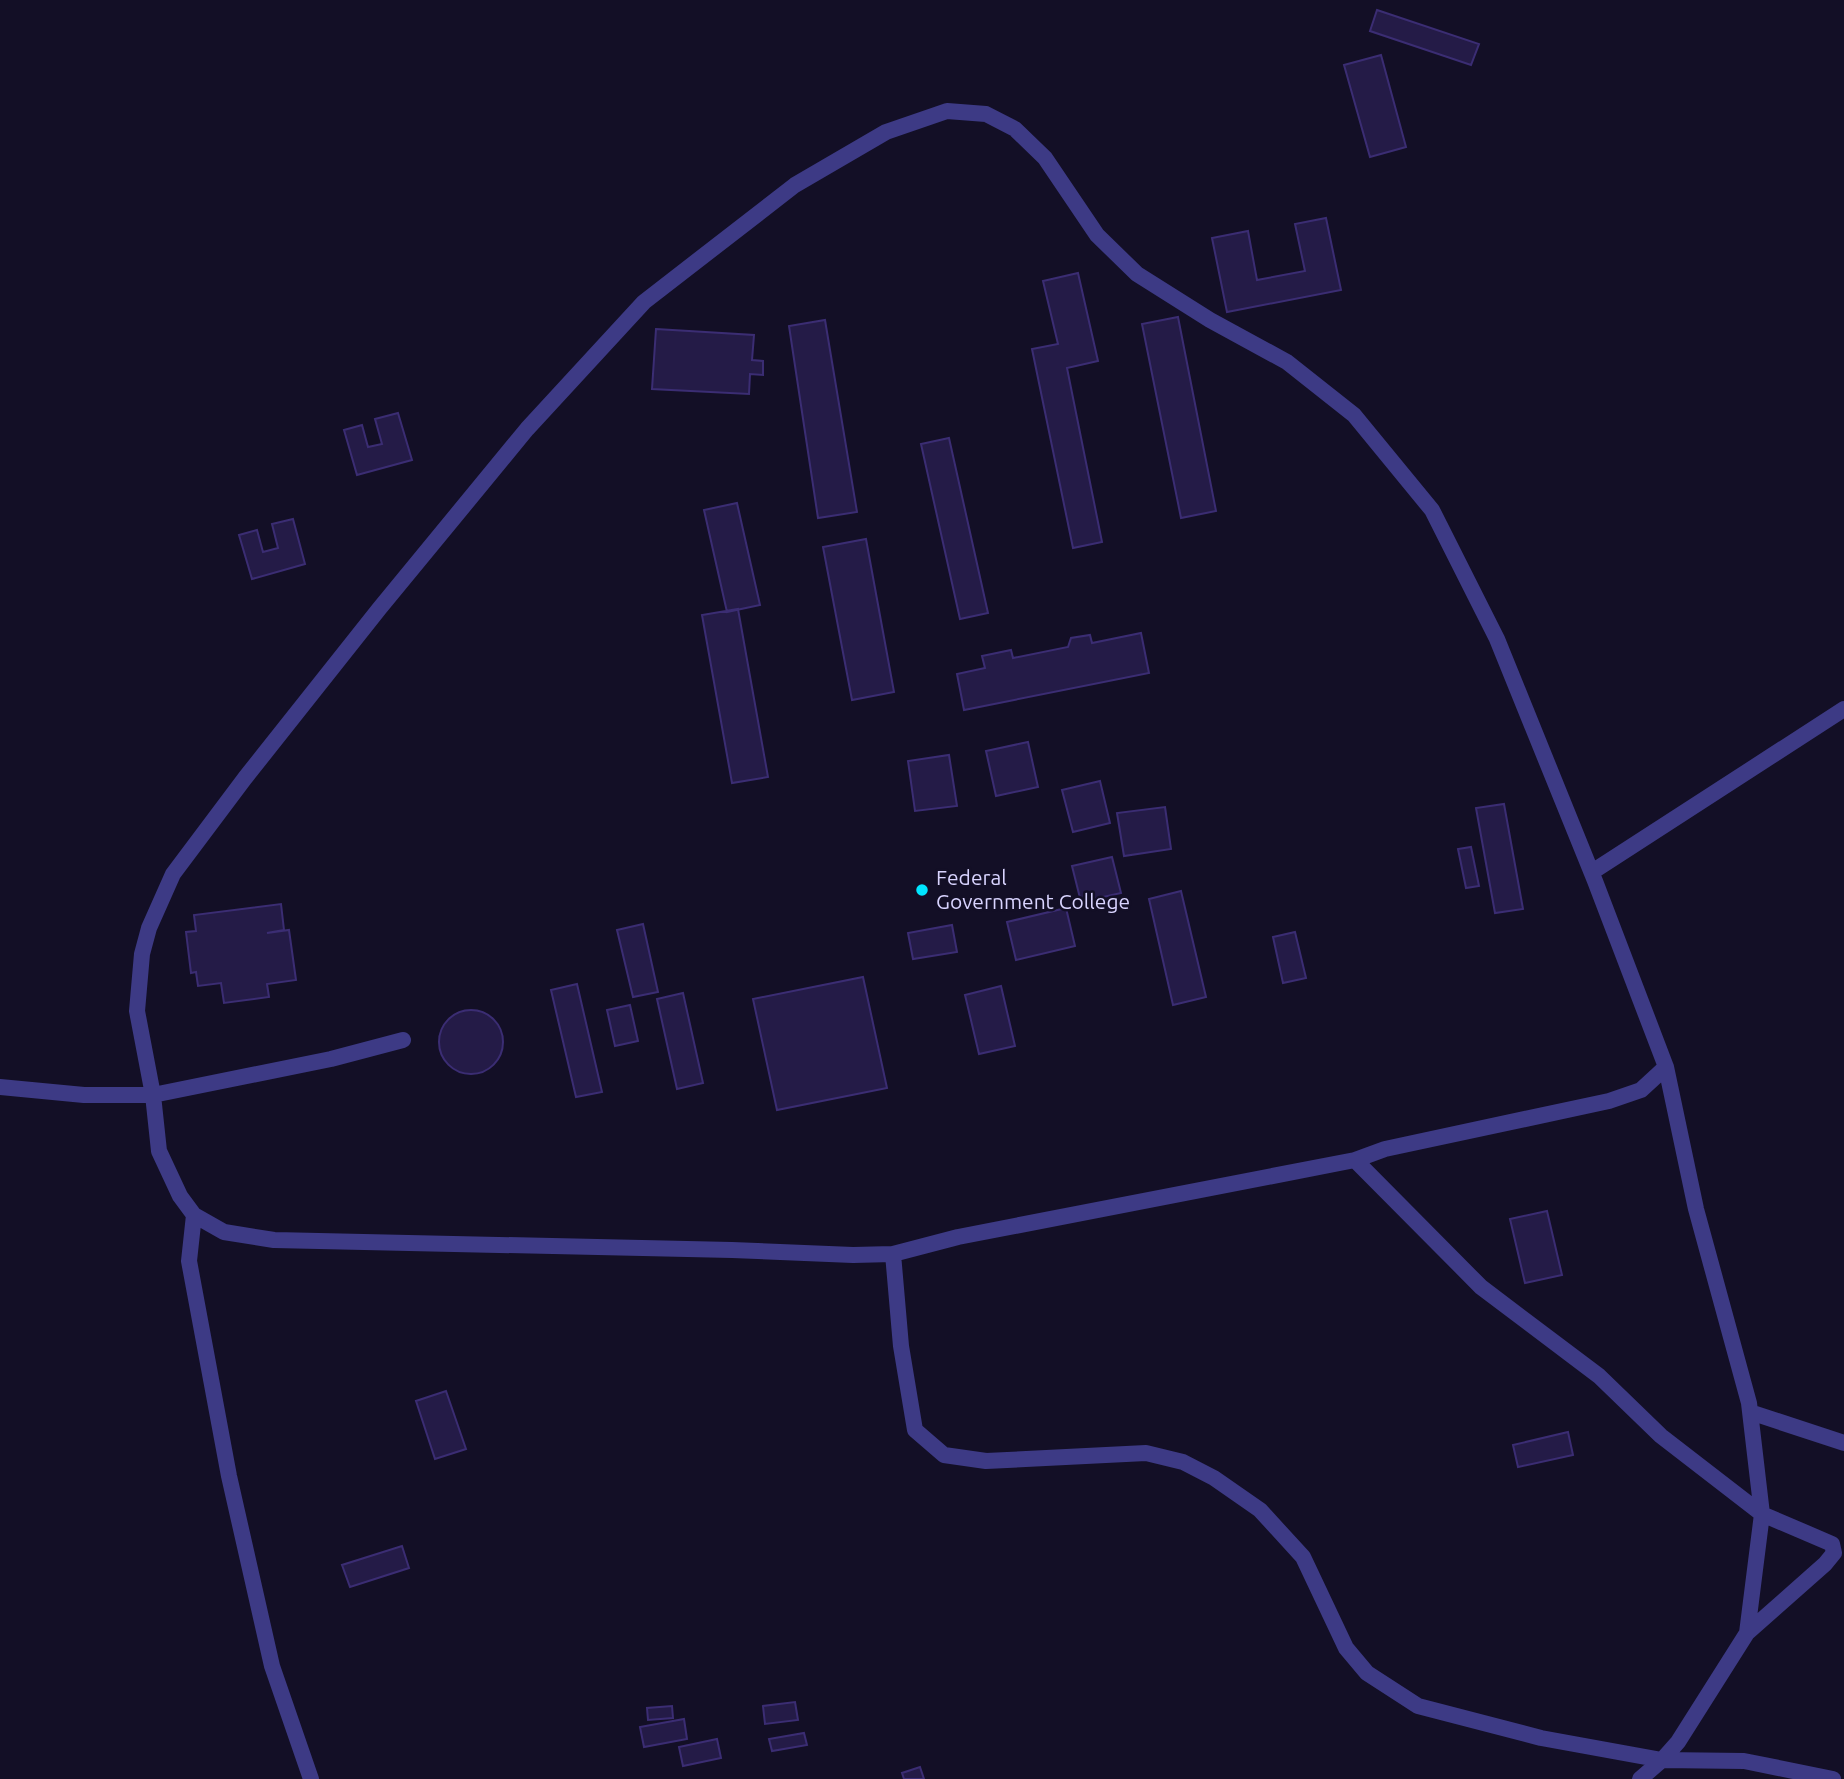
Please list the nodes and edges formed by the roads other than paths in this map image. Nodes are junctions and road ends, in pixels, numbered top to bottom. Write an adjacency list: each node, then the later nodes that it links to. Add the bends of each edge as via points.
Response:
1 (1844, 709): 2 (street)
2 (1592, 872): 4 (street); 6 (street, via 1497,639 1432,510 1354,415 1287,362 1137,274 1097,235 1045,158 1015,129 986,114 947,111 886,132 794,185 644,302 527,429 379,609 173,874 158,906 142,954 137,1011)
3 (403, 1040): 6 (street)
4 (1666, 1067): 7 (street, via 1642,1090 1609,1101 1385,1149); 10 (street, via 1696,1209)
5 (0, 1087): 6 (street)
6 (153, 1095): 8 (street, via 159,1150)
7 (1355, 1160): 9 (street, via 958,1237); 12 (street, via 1481,1287 1599,1376 1661,1436)
8 (194, 1215): 9 (street, via 225,1233 274,1240); 15 (street, via 189,1261 229,1476 272,1666)
9 (893, 1254): 14 (street, via 915,1430 944,1455 986,1461 1146,1453 1183,1462 1260,1510 1303,1557 1346,1648 1367,1673 1418,1706 1541,1738)
10 (1750, 1412): 11 (street); 12 (street)
11 (1844, 1443)
12 (1762, 1514): 13 (street); 13 (street, via 1832,1544 1834,1553)
13 (1747, 1633): 14 (street)
14 (1662, 1760): 16 (street); 17 (street, via 1744,1760)
15 (311, 1779)
16 (1640, 1779)
17 (1833, 1779)

